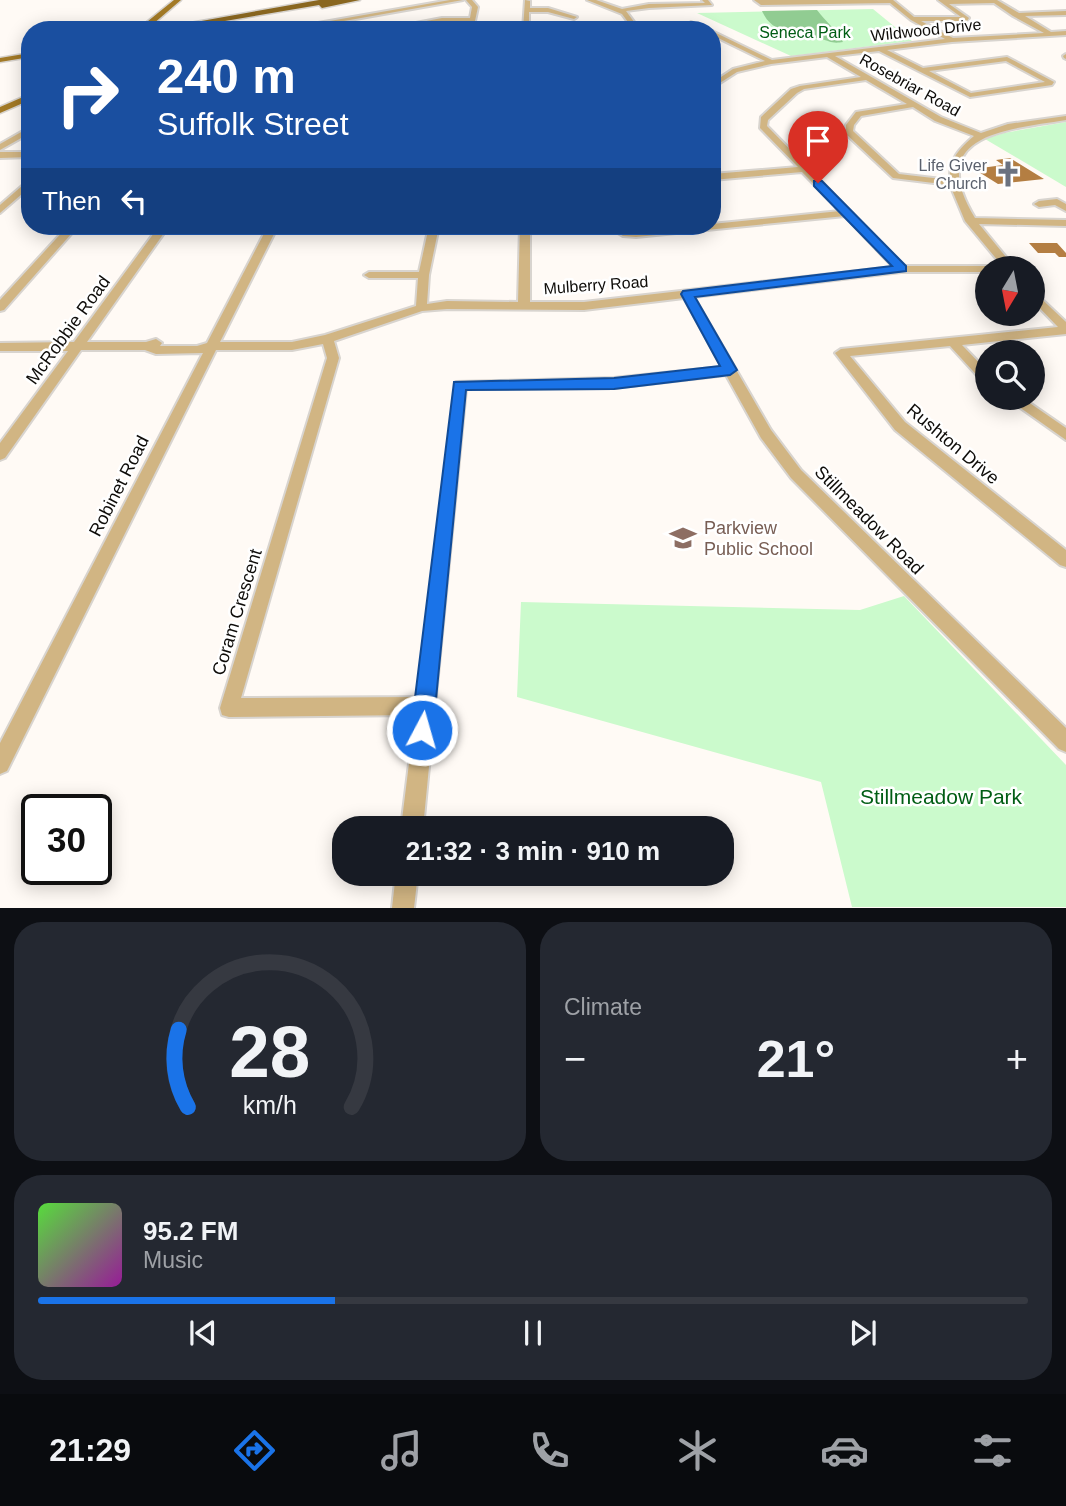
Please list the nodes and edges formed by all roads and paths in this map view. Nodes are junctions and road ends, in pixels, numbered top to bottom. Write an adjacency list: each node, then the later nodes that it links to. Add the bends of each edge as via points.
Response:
1 (178, 0): 21 (main road)
2 (334, 0): 22 (highway)
3 (356, 0): 23 (highway)
4 (460, 0): 24 (street)
5 (468, 0): 20 (street, via 475,7)
6 (527, 0): 14 (street)
7 (590, 0): 15 (street)
8 (705, 0): 15 (street, via 709,5)
9 (757, 0): 11 (street, via 761,4)
10 (993, 0): 13 (street); 17 (street)
11 (841, 1): 12 (street)
12 (891, 1): 19 (street)
13 (942, 1): 19 (street, via 967,19)
14 (527, 10): 18 (street); 26 (street)
15 (623, 10): 27 (street)
16 (1066, 13): 17 (street)
17 (1015, 15): 29 (street)
18 (574, 17)
19 (913, 19): 31 (street)
20 (472, 20): 25 (street)
21 (158, 21)
22 (210, 21)
23 (231, 21)
24 (335, 21)
25 (437, 21)
26 (526, 21)
27 (634, 21)
28 (1066, 33): 29 (street, Wildwood Drive)
29 (1051, 34): 31 (street, Wildwood Drive)
30 (721, 37): 32 (street)
31 (952, 40): 34 (street, Wildwood Drive)
32 (729, 41): 33 (street); 38 (street)
33 (721, 43)
34 (879, 48): 36 (street, Wildwood Drive); 39 (street)
35 (21, 54): 37 (main road)
36 (828, 55): 38 (street, Wildwood Drive); 42 (street, Rosebriar Road)
37 (0, 58)
38 (771, 62): 41 (street, Wildwood Drive, via 748,65)
39 (922, 70): 39 (street, via 1007,59 1052,83 970,95)
40 (721, 74): 41 (street)
41 (727, 76): 43 (street, Wildwood Drive)
42 (868, 78): 45 (street, Rosebriar Road); 53 (street, via 802,87 764,119 763,126)
43 (721, 80)
44 (21, 101): 46 (main road)
45 (913, 105): 49 (street, Rosebriar Road); 55 (street, via 859,114 849,132 896,176)
46 (0, 110)
47 (1066, 118): 49 (street)
48 (21, 135): 50 (street)
49 (981, 136): 55 (street, via 960,153)
50 (0, 148)
51 (0, 155): 52 (street)
52 (21, 155)
53 (804, 169): 54 (street); 60 (street)
54 (721, 176)
55 (956, 183): 61 (street, via 961,208)
56 (21, 190): 59 (street)
57 (1039, 204): 58 (street, via 1057,202)
58 (1066, 208)
59 (0, 210)
60 (847, 213): 63 (street); 70 (street)
61 (971, 221): 62 (street); 69 (street)
62 (1066, 223)
63 (721, 226)
64 (65, 235): 76 (street)
65 (158, 235): 83 (street, McRobbie Road)
66 (268, 235): 84 (street, Robinet Road)
67 (433, 235): 73 (street)
68 (525, 235): 75 (street)
69 (1000, 256)
70 (901, 269): 71 (street, Mulberry Road); 74 (street, Mulberry Road)
71 (975, 269)
72 (369, 275): 73 (street)
73 (424, 275): 78 (street)
74 (687, 294): 75 (street, Mulberry Road, via 584,306); 86 (street, Stillmeadow Road)
75 (524, 305): 78 (street, Mulberry Road)
76 (0, 307)
77 (1045, 307): 79 (street)
78 (421, 308): 80 (street, Mulberry Road)
79 (1066, 330): 81 (street, Rushton Drive)
80 (327, 339): 84 (street, Mulberry Road, via 292,346); 91 (street, Coram Crescent, via 333,358 229,708)
81 (951, 340): 85 (street); 90 (street, Rushton Drive, via 841,353 900,426)
82 (0, 346): 83 (street, Mulberry Road)
83 (78, 346): 84 (street, Mulberry Road, via 197,350); 89 (street, McRobbie Road)
84 (212, 346): 93 (street, Robinet Road)
85 (975, 366)
86 (730, 370): 91 (street, via 614,383 460,385); 92 (street, Stillmeadow Road, via 766,434 796,474)
87 (1030, 410): 88 (street)
88 (1066, 435)
89 (0, 454)
90 (1066, 560)
91 (425, 706): 94 (street)
92 (1066, 742)
93 (0, 764)
94 (413, 816)
95 (406, 886): 96 (street)
96 (403, 908)

